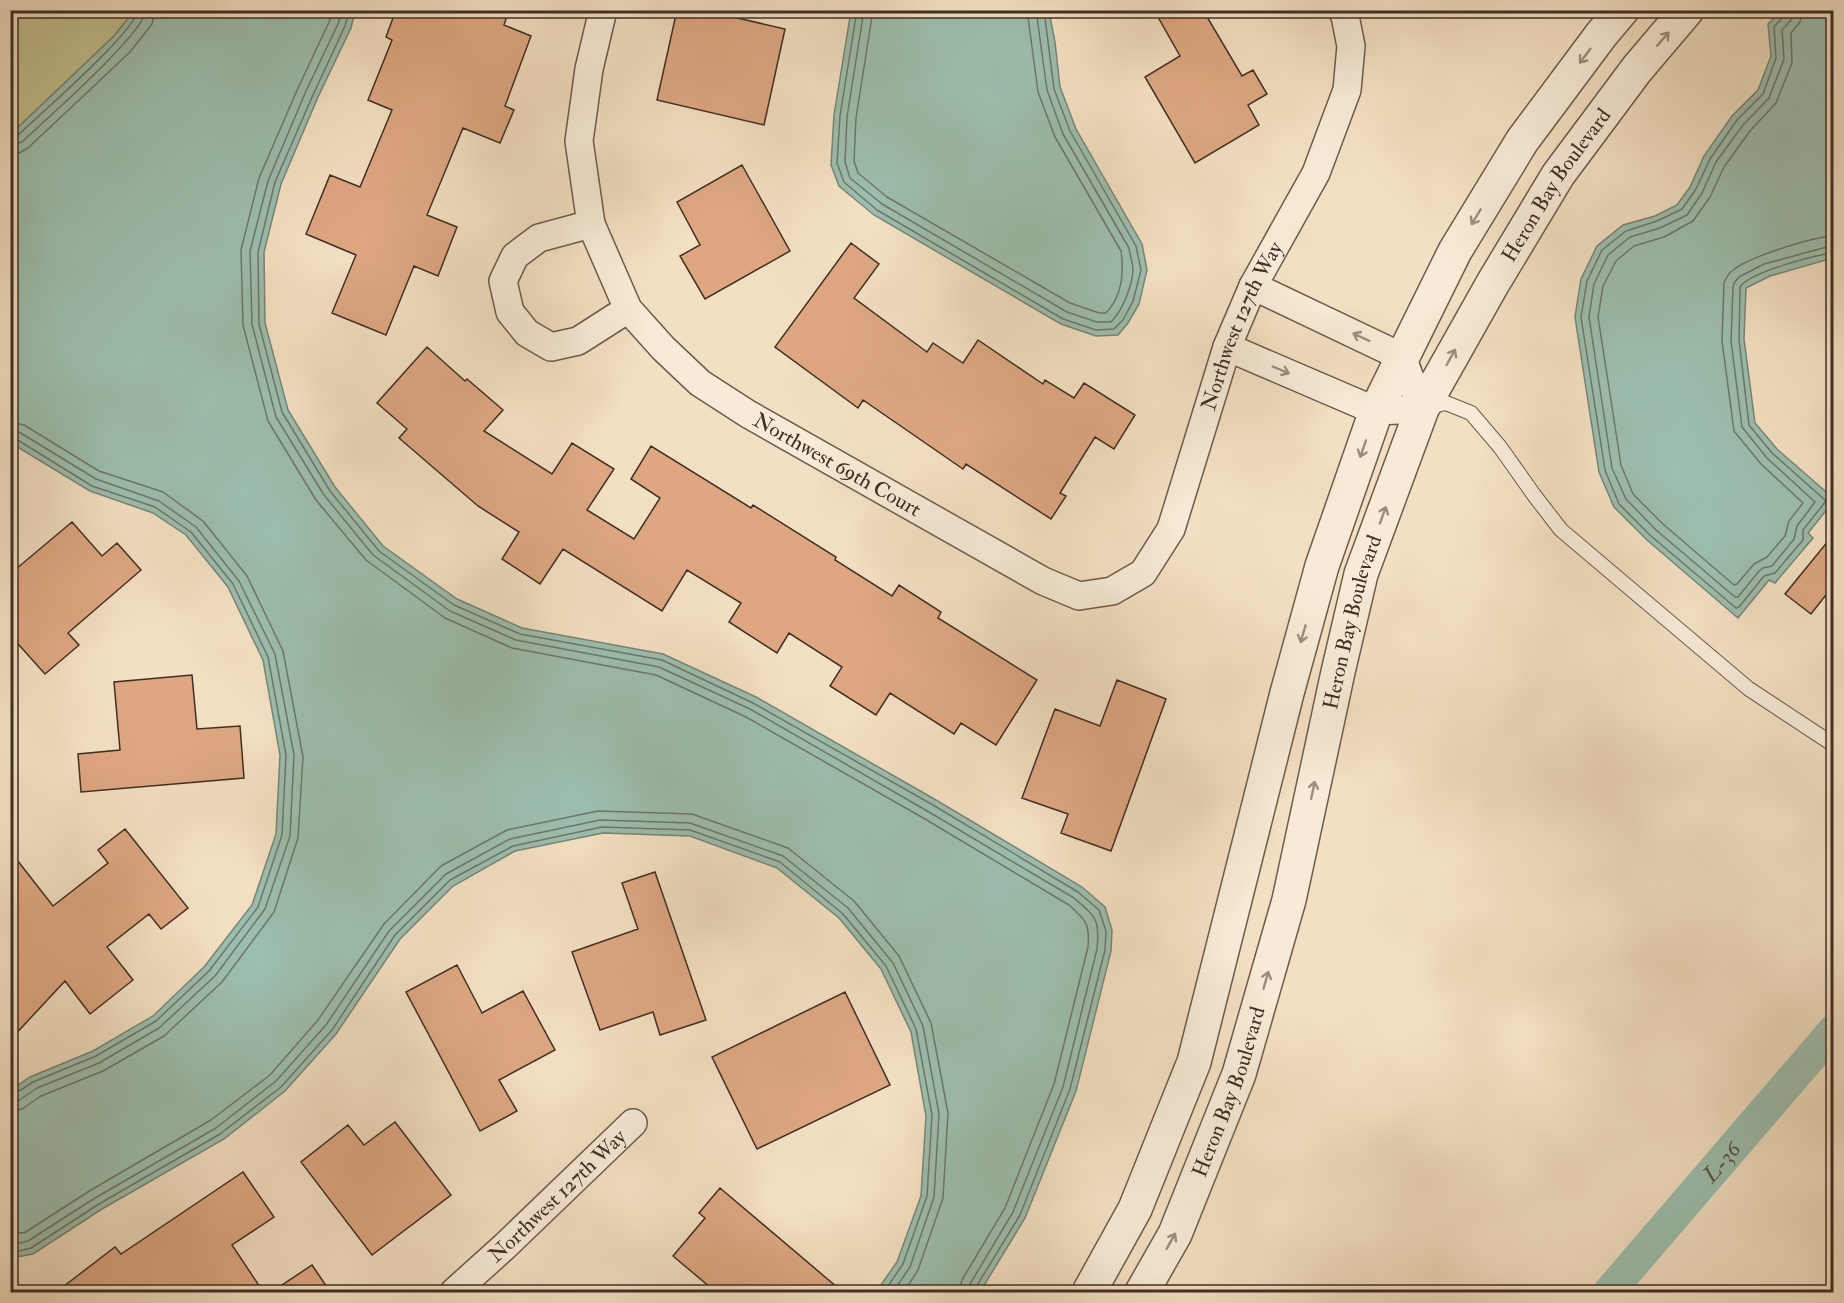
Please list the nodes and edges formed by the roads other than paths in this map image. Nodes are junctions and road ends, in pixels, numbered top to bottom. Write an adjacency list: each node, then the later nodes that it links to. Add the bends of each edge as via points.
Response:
1 (603, 10): 5 (street, via 589,69 579,141)
2 (1342, 10): 6 (street, Northwest 127th Way, via 1351,46 1347,90 1316,172)
3 (1622, 10): 9 (street, Heron Bay Boulevard, one-way to 9, via 1522,141 1455,251)
4 (1688, 10): 10 (street, Heron Bay Boulevard, one-way to 4, via 1558,175 1637,69)
5 (591, 224): 7 (street, Northwest 69th Court); 7 (street, via 539,238 515,256 504,281 510,312 527,333 551,347 578,341)
6 (1253, 286): 8 (street, Northwest 127th Way); 9 (street, one-way to 6)
7 (628, 309): 12 (street, Northwest 69th Court, via 700,383 748,414 1043,581 1079,596)
8 (1227, 347): 11 (street, one-way to 11); 12 (street, Northwest 127th Way, via 1171,529 1143,573)
9 (1402, 357): 10 (street); 11 (street, Heron Bay Boulevard)
10 (1422, 408): 11 (street); 13 (lane, via 1446,403 1471,413 1561,530 1749,689); 17 (street, Heron Bay Boulevard, one-way to 10, via 1175,1234 1239,1074 1289,900 1361,574)
11 (1376, 411): 16 (street, Heron Bay Boulevard, one-way to 16, via 1322,566 1194,1062 1135,1209)
12 (1112, 591)
13 (1833, 745)
14 (633, 1123): 15 (street, Northwest 127th Way)
15 (454, 1293)
16 (1089, 1293)
17 (1142, 1293)

